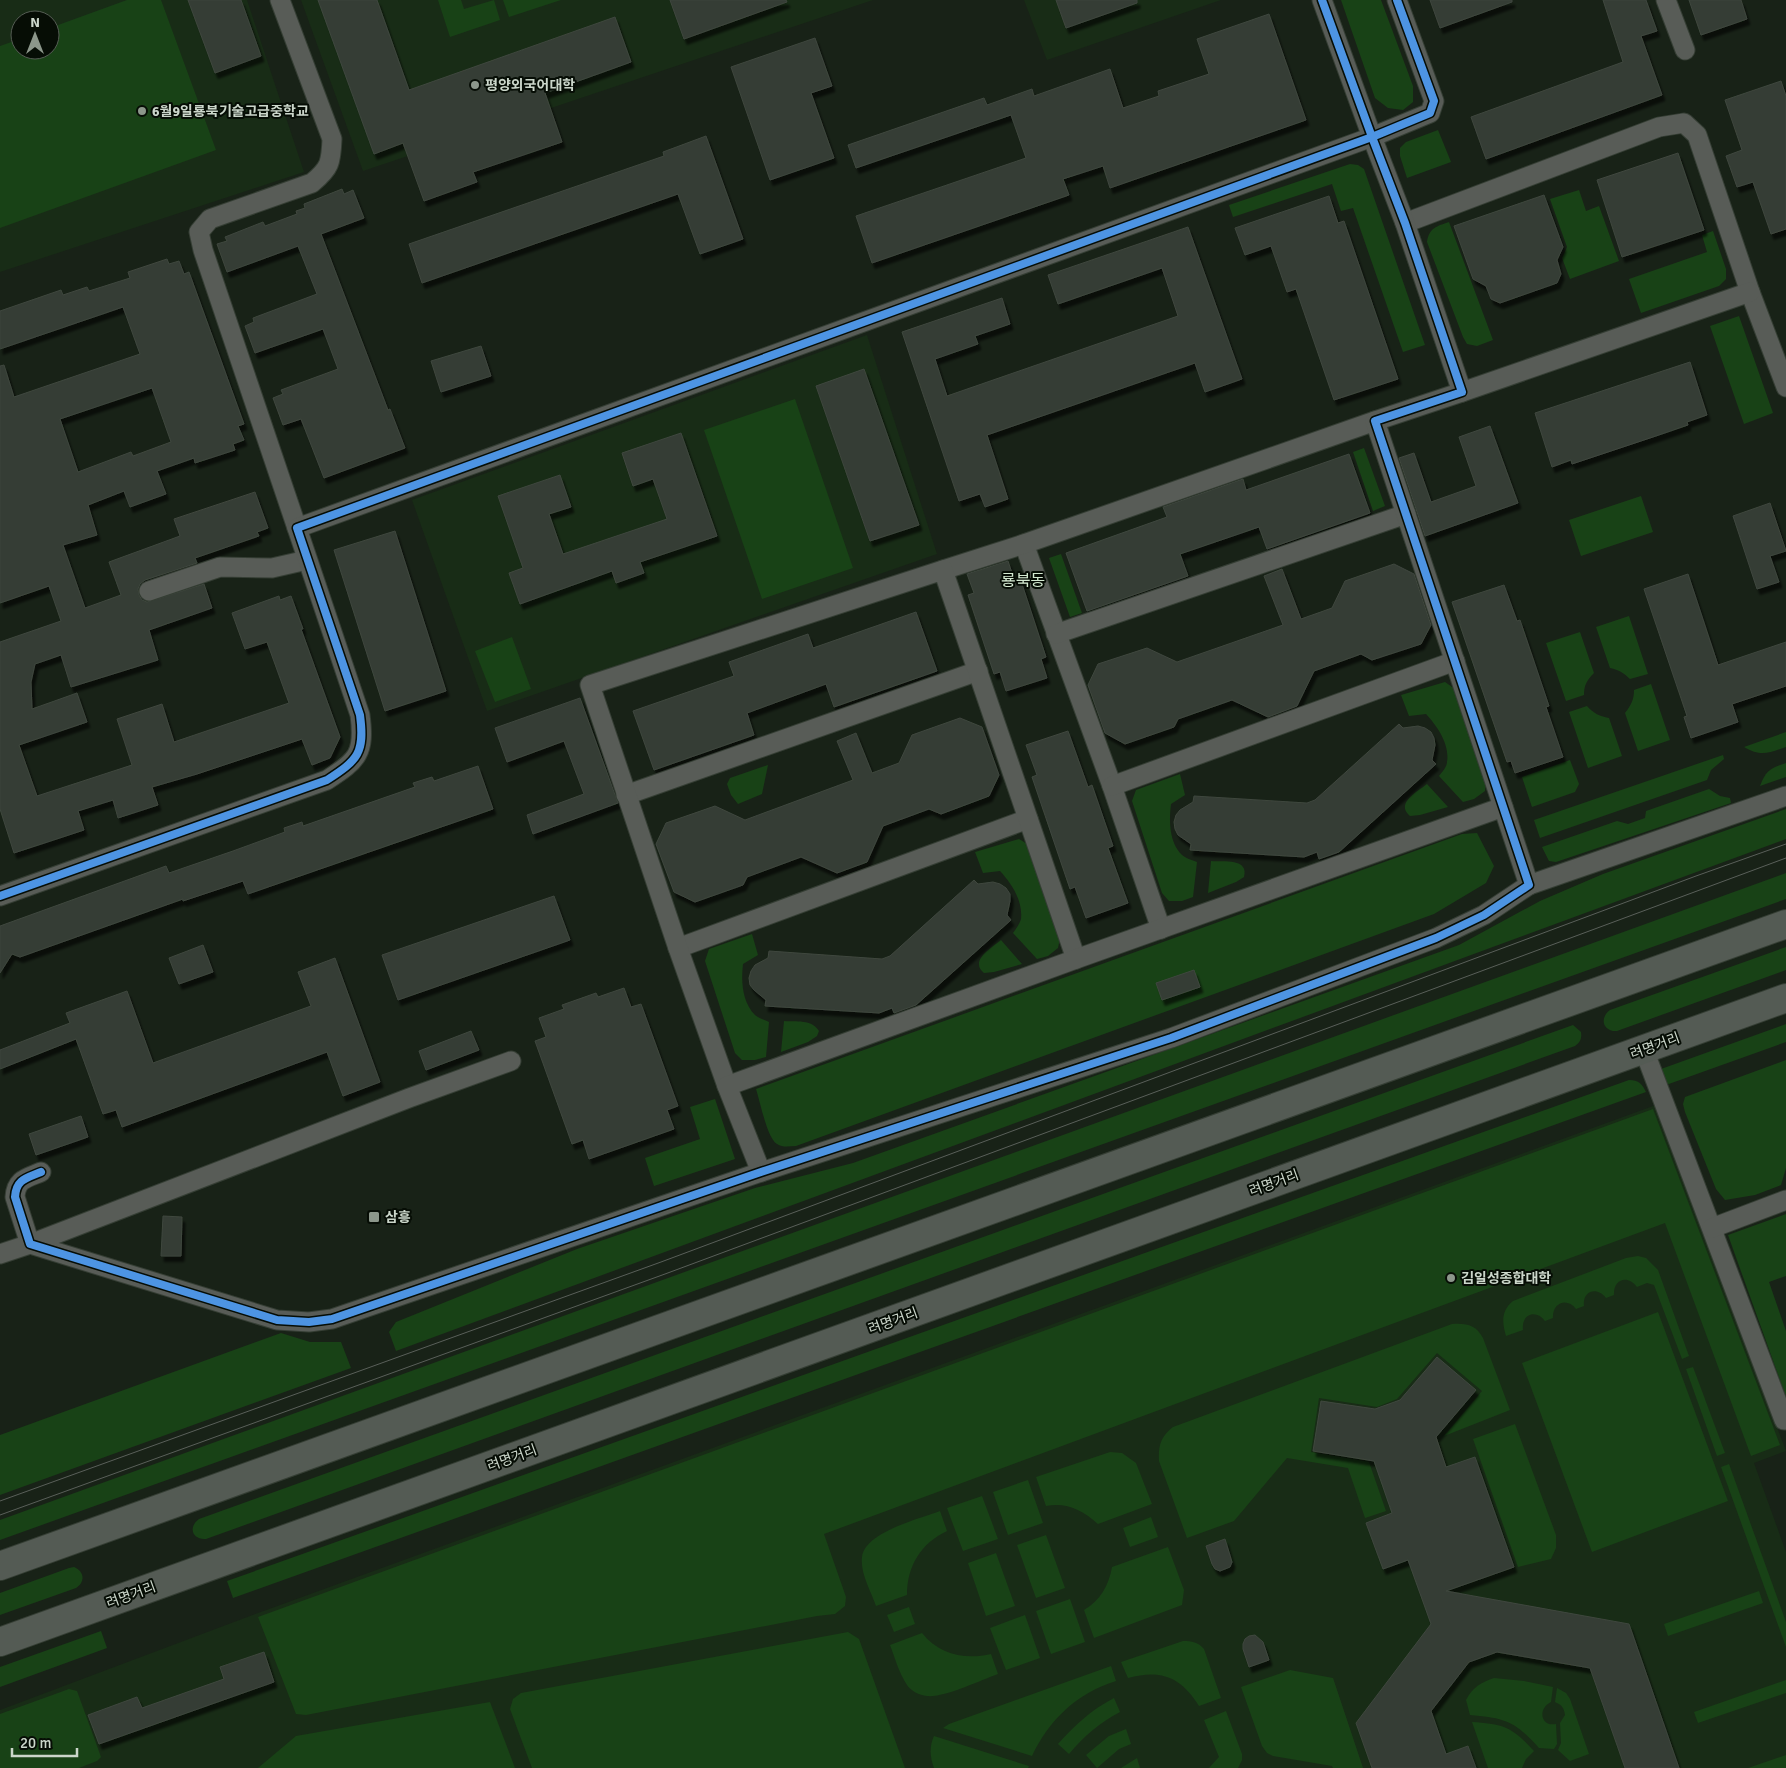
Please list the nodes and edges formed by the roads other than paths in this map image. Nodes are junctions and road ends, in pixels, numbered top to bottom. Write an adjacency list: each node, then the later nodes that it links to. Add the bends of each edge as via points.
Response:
1 (280, 0): 13 (street, via 332,140 332,156 326,171 312,183 210,219 199,232 202,250)
2 (1322, 0): 6 (street)
3 (1397, 0): 6 (street, via 1434,101 1430,113)
4 (1666, 0): 5 (street)
5 (1684, 50)
6 (1372, 137): 7 (street); 13 (street)
7 (1404, 223): 8 (street, via 1659,128 1684,123 1697,136); 10 (street)
8 (1750, 292): 9 (street); 10 (street)
9 (1786, 387)
10 (1462, 392): 11 (street)
11 (1375, 421): 12 (street); 14 (street)
12 (1406, 514): 18 (street); 19 (street)
13 (297, 528): 15 (street)
14 (1024, 544): 16 (street); 18 (street)
15 (307, 560): 17 (street, via 272,568 220,567); 27 (street, via 360,715 362,735 358,753 348,766 328,780)
16 (943, 570): 20 (street); 22 (street, via 590,685)
17 (149, 591)
18 (1056, 634): 21 (street)
19 (1455, 661): 21 (street); 24 (street)
20 (978, 671): 22 (street); 25 (street)
21 (1112, 786): 29 (street)
22 (626, 795): 30 (street)
23 (1786, 796): 26 (street)
24 (1503, 807): 26 (street); 29 (street)
25 (1028, 819): 30 (street); 31 (street)
26 (1529, 885): 37 (street, via 1484,915 1436,938 1171,1038)
27 (0, 896)
28 (1786, 924): 43 (highway)
29 (1161, 929): 31 (street)
30 (678, 948): 35 (street)
31 (1076, 959): 35 (street)
32 (1786, 998): 33 (highway, 려명거리)
33 (1644, 1050): 39 (street); 44 (highway, 려명거리)
34 (511, 1061): 40 (street)
35 (727, 1086): 37 (street)
36 (42, 1172): 40 (street, via 20,1181 15,1189)
37 (761, 1172): 40 (street, via 332,1319 309,1322 277,1320)
38 (1786, 1200): 39 (street)
39 (1712, 1228): 42 (street)
40 (30, 1244): 41 (street)
41 (0, 1254)
42 (1786, 1420)
43 (0, 1566)
44 (0, 1642)

